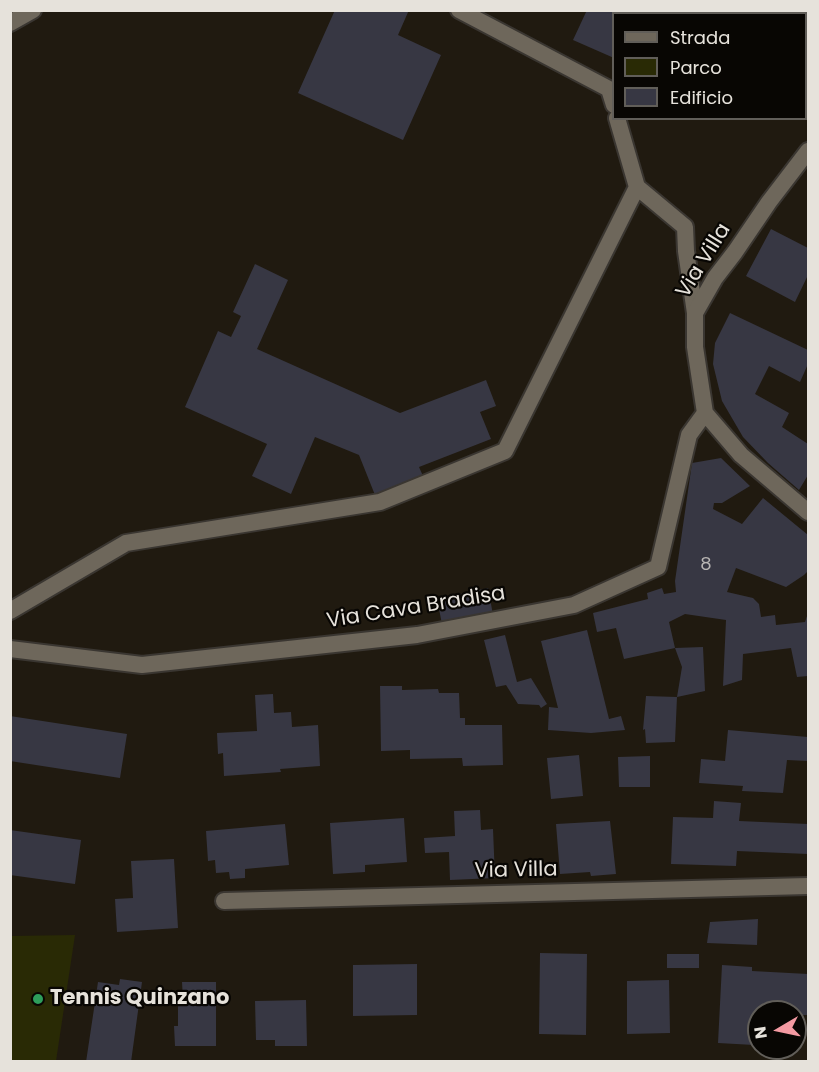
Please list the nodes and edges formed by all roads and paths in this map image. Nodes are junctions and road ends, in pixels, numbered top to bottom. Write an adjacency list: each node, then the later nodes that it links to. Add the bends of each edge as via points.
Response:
1 (33, 10): 3 (street)
2 (459, 10): 4 (street, via 609,89)
3 (10, 23)
4 (612, 99)
5 (618, 120): 7 (street)
6 (808, 151): 8 (street, Via Villa, via 715,278)
7 (637, 187): 8 (street, via 685,227); 11 (street, via 505,451 380,502 126,543)
8 (695, 313): 9 (street, Via Villa, via 695,347)
9 (705, 413): 10 (street, via 741,455); 12 (street, Via Cava Bradisa, via 690,435 658,567 574,605 417,635 142,665)
10 (808, 512)
11 (10, 611)
12 (10, 649)
13 (808, 886): 14 (street, Via Villa)
14 (224, 901)

